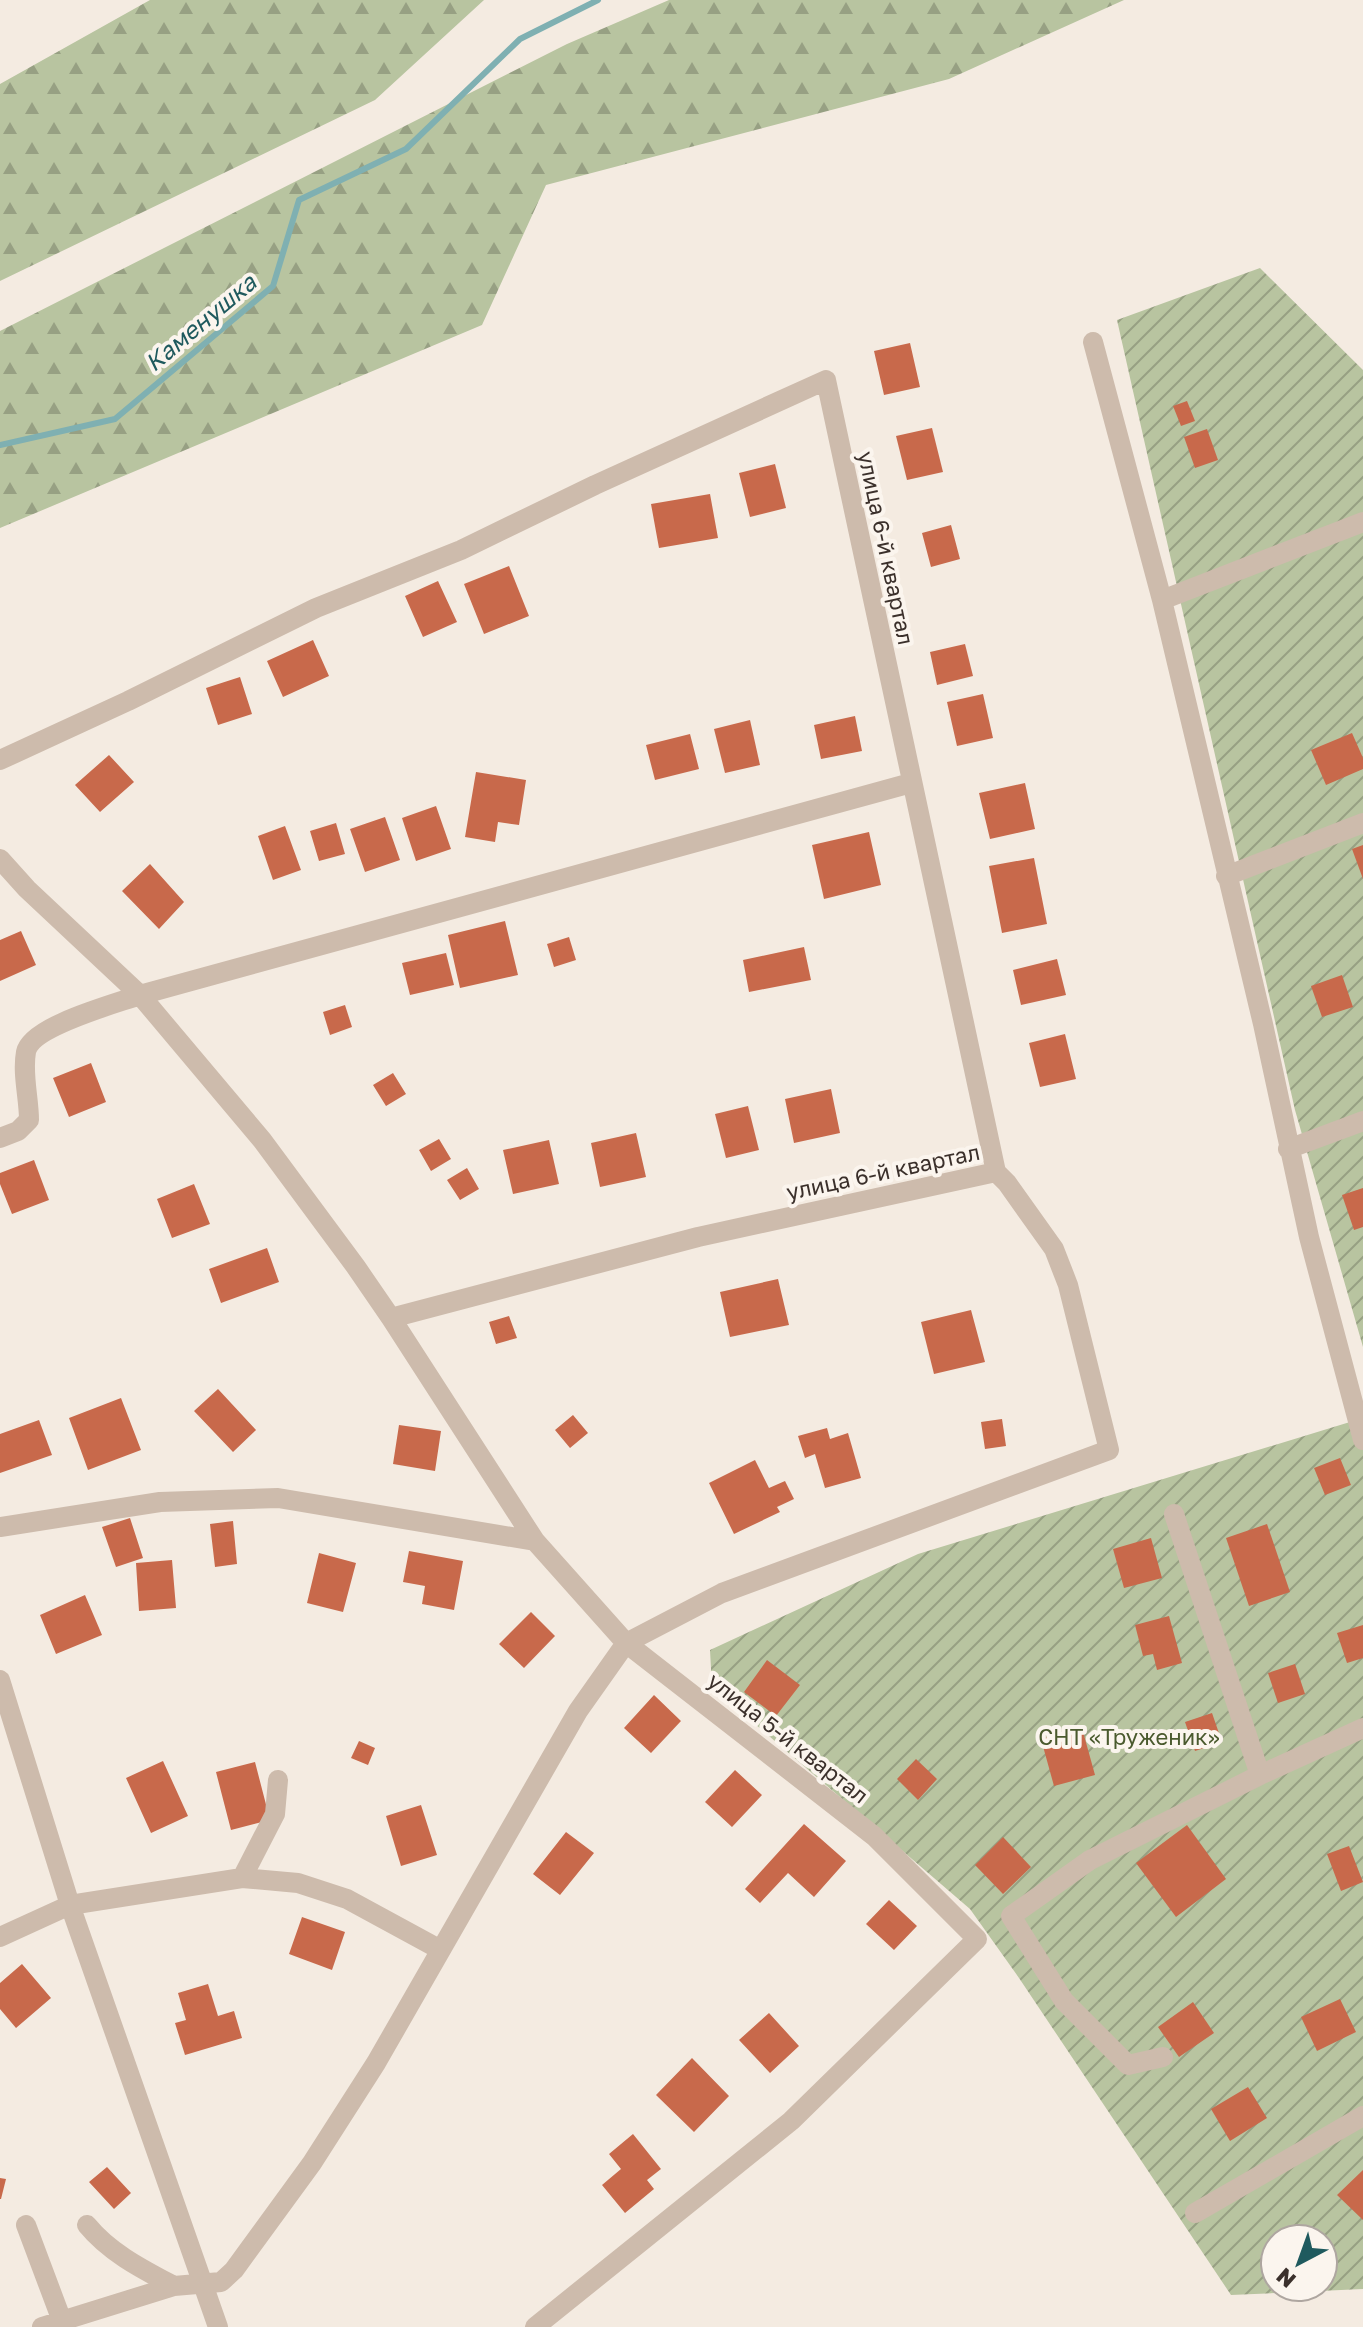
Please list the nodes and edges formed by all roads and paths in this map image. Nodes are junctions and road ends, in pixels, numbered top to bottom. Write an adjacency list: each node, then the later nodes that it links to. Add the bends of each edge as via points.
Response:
1 (1093, 342): 3 (street)
2 (1363, 522): 3 (street)
3 (1162, 600): 8 (street)
4 (0, 760): 5 (street, улица 6-й квартал, via 316,608 461,550 826,380)
5 (911, 783): 9 (street); 13 (street, улица 6-й квартал)
6 (1363, 823): 8 (street)
7 (0, 859): 9 (street)
8 (1226, 876): 12 (street)
9 (140, 995): 11 (street, via 57,1025 26,1048 29,1120); 14 (street, via 262,1140)
10 (1363, 1121): 12 (street)
11 (0, 1138)
12 (1288, 1149): 15 (street)
13 (996, 1172): 14 (street, улица 6-й квартал, via 698,1237); 19 (street, via 1054,1249 1068,1285 1109,1450 722,1593)
14 (391, 1318): 18 (street)
15 (1361, 1430)
16 (1174, 1514): 22 (street)
17 (0, 1527): 18 (street, via 160,1502 278,1498)
18 (535, 1541): 19 (street, улица 5-й квартал)
19 (626, 1643): 27 (street, via 578,1711); 37 (street, улица 5-й квартал, via 874,1836 977,1939 791,2121)
20 (0, 1680): 25 (street)
21 (1363, 1728): 22 (street)
22 (1260, 1775): 28 (street, via 1090,1860 1011,1916 1064,2001 1128,2065)
23 (278, 1780): 24 (street, via 275,1814)
24 (242, 1878): 25 (street); 27 (street, via 298,1883 347,1899)
25 (70, 1905): 26 (street); 33 (street)
26 (0, 1937)
27 (439, 1949): 33 (street, via 376,2063 312,2163 234,2270 221,2282)
28 (1163, 2057)
29 (1363, 2116): 30 (street)
30 (1195, 2213)
31 (26, 2225): 35 (street)
32 (87, 2225): 34 (street, via 132,2264)
33 (202, 2282): 34 (street); 36 (street)
34 (174, 2286): 35 (street)
35 (52, 2324)
36 (218, 2327)
37 (535, 2327)

